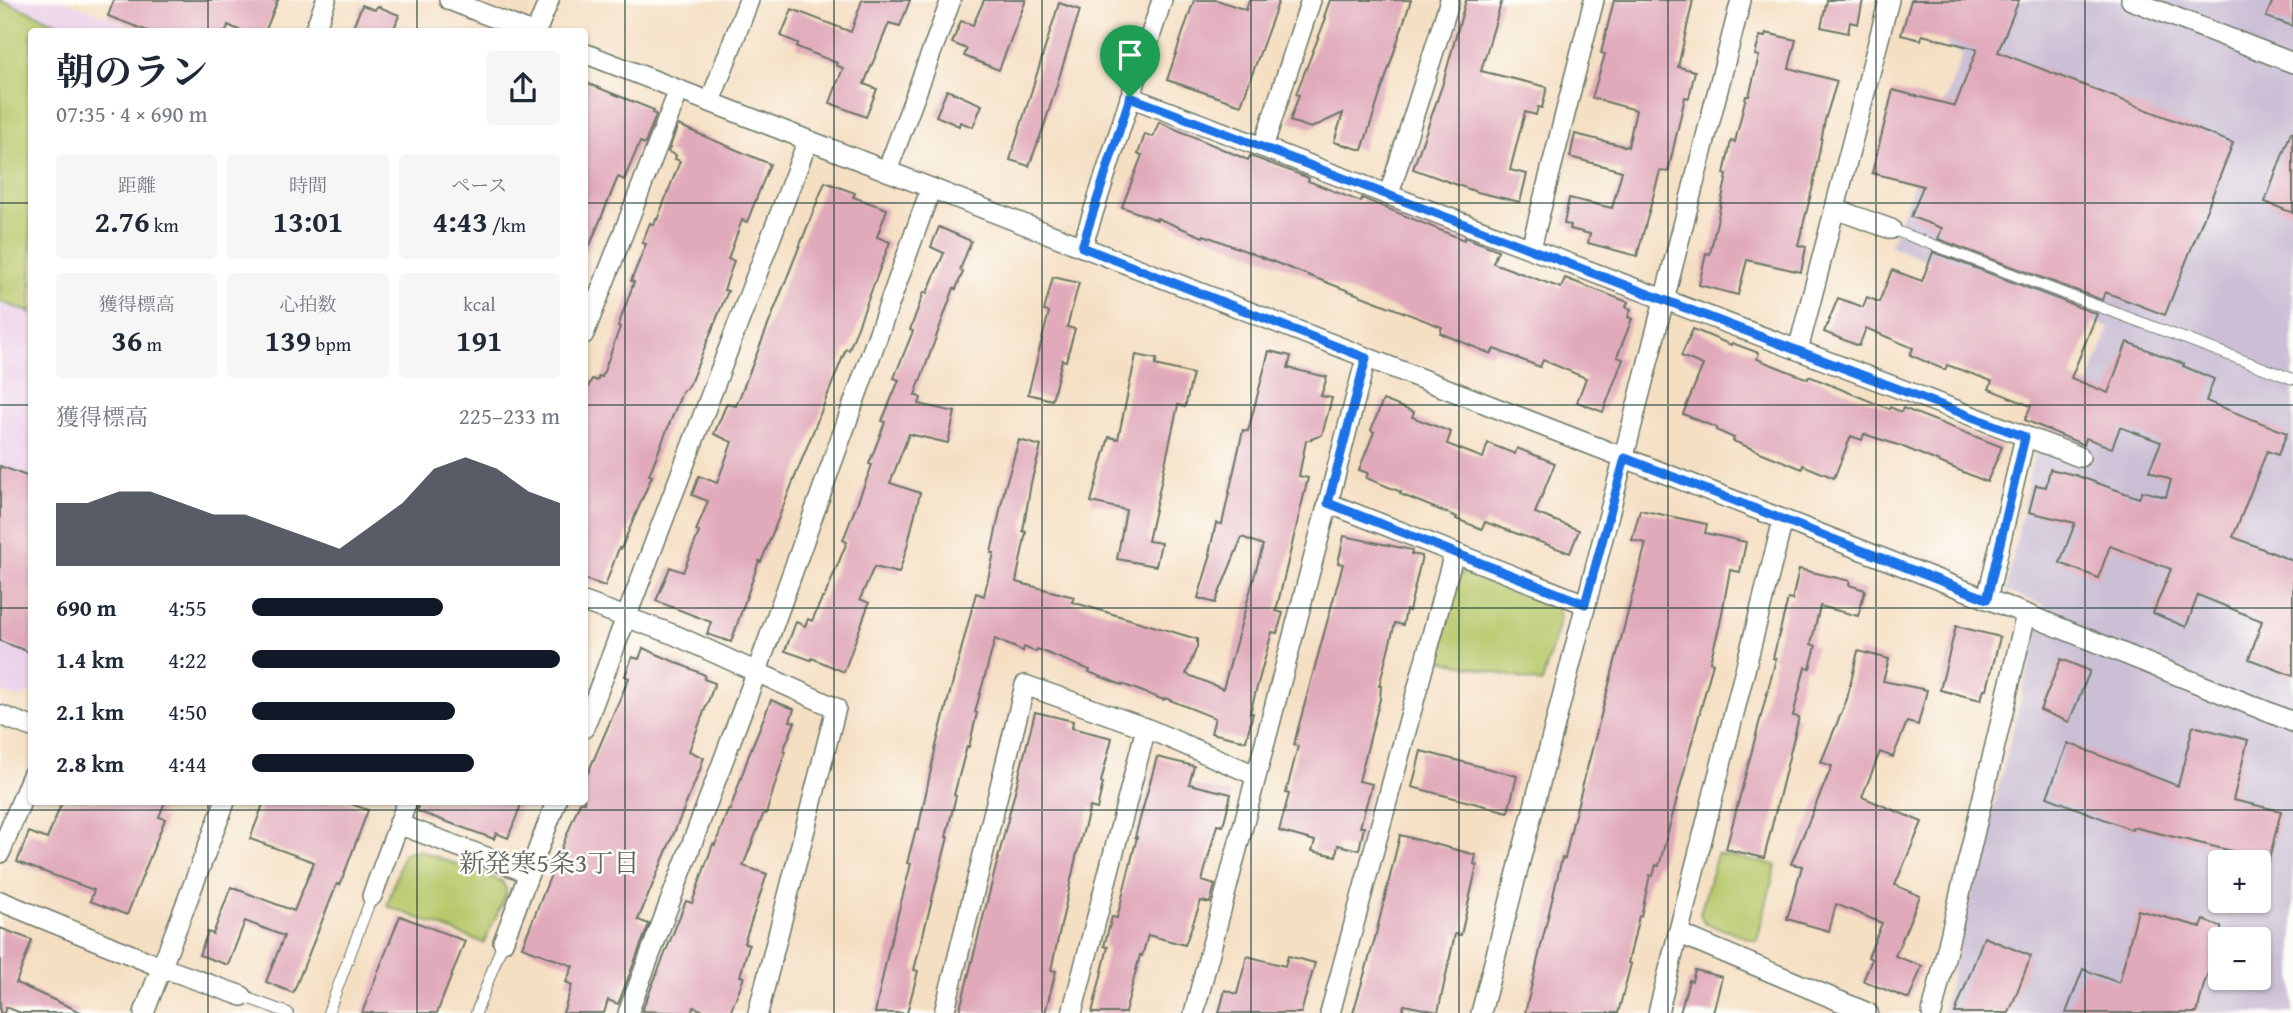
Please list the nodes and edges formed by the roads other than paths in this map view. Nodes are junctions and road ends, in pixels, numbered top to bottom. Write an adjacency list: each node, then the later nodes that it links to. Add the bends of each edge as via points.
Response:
1 (326, 0): 13 (street)
2 (449, 0): 14 (street)
3 (549, 0): 15 (street)
4 (749, 0): 20 (street)
5 (951, 0): 23 (street)
6 (1161, 0): 19 (street)
7 (1311, 0): 22 (street)
8 (1450, 0): 25 (street)
9 (1594, 0): 29 (street)
10 (1741, 0): 30 (street)
11 (1889, 0): 26 (street)
12 (2131, 0): 17 (street)
13 (316, 28)
14 (520, 28)
15 (530, 28)
16 (588, 55): 18 (street)
17 (2293, 63)
18 (679, 90): 20 (street); 31 (street)
19 (1130, 97): 22 (street); 28 (street)
20 (710, 102): 21 (street)
21 (808, 140): 23 (street); 45 (street)
22 (1263, 146): 25 (street)
23 (887, 171): 24 (street)
24 (931, 188): 28 (street); 46 (street)
25 (1389, 194): 29 (street)
26 (1835, 209): 27 (street); 32 (street)
27 (1891, 229): 34 (lane)
28 (1082, 247): 33 (street)
29 (1531, 248): 30 (street)
30 (1666, 299): 32 (street); 37 (street)
31 (588, 324)
32 (1798, 350): 35 (street)
33 (1366, 358): 37 (street); 38 (street)
34 (2293, 379)
35 (2025, 437): 36 (street); 41 (street)
36 (2080, 457)
37 (1625, 458): 39 (street); 43 (street)
38 (1328, 503): 40 (street); 52 (street)
39 (1783, 520): 41 (street); 62 (street)
40 (1454, 553): 43 (street); 75 (street)
41 (1987, 599): 44 (street)
42 (588, 604): 45 (street)
43 (1585, 604): 76 (street)
44 (2026, 614): 49 (street); 79 (street)
45 (626, 618): 46 (street); 48 (street)
46 (757, 671): 70 (street); 71 (street, via 836,708)
47 (0, 715): 50 (street)
48 (588, 718)
49 (2293, 722)
50 (28, 726)
51 (1146, 728): 52 (street); 72 (street, via 1025,685); 73 (street)
52 (1255, 775): 74 (street)
53 (28, 785): 58 (street)
54 (224, 805): 64 (street)
55 (406, 805): 57 (street)
56 (555, 805): 59 (street)
57 (398, 824): 59 (street); 60 (street)
58 (0, 853)
59 (529, 873): 63 (street)
60 (372, 896): 68 (lane)
61 (0, 901): 64 (street)
62 (1678, 933): 77 (street); 78 (street)
63 (503, 942): 69 (lane)
64 (161, 967): 65 (street); 66 (street)
65 (242, 996): 67 (lane)
66 (144, 1013)
67 (288, 1013)
68 (328, 1013)
69 (476, 1013)
70 (628, 1013)
71 (758, 1013)
72 (944, 1013)
73 (1072, 1013)
74 (1194, 1013)
75 (1330, 1013)
76 (1481, 1013)
77 (1658, 1013)
78 (1868, 1013)
79 (1932, 1013)

